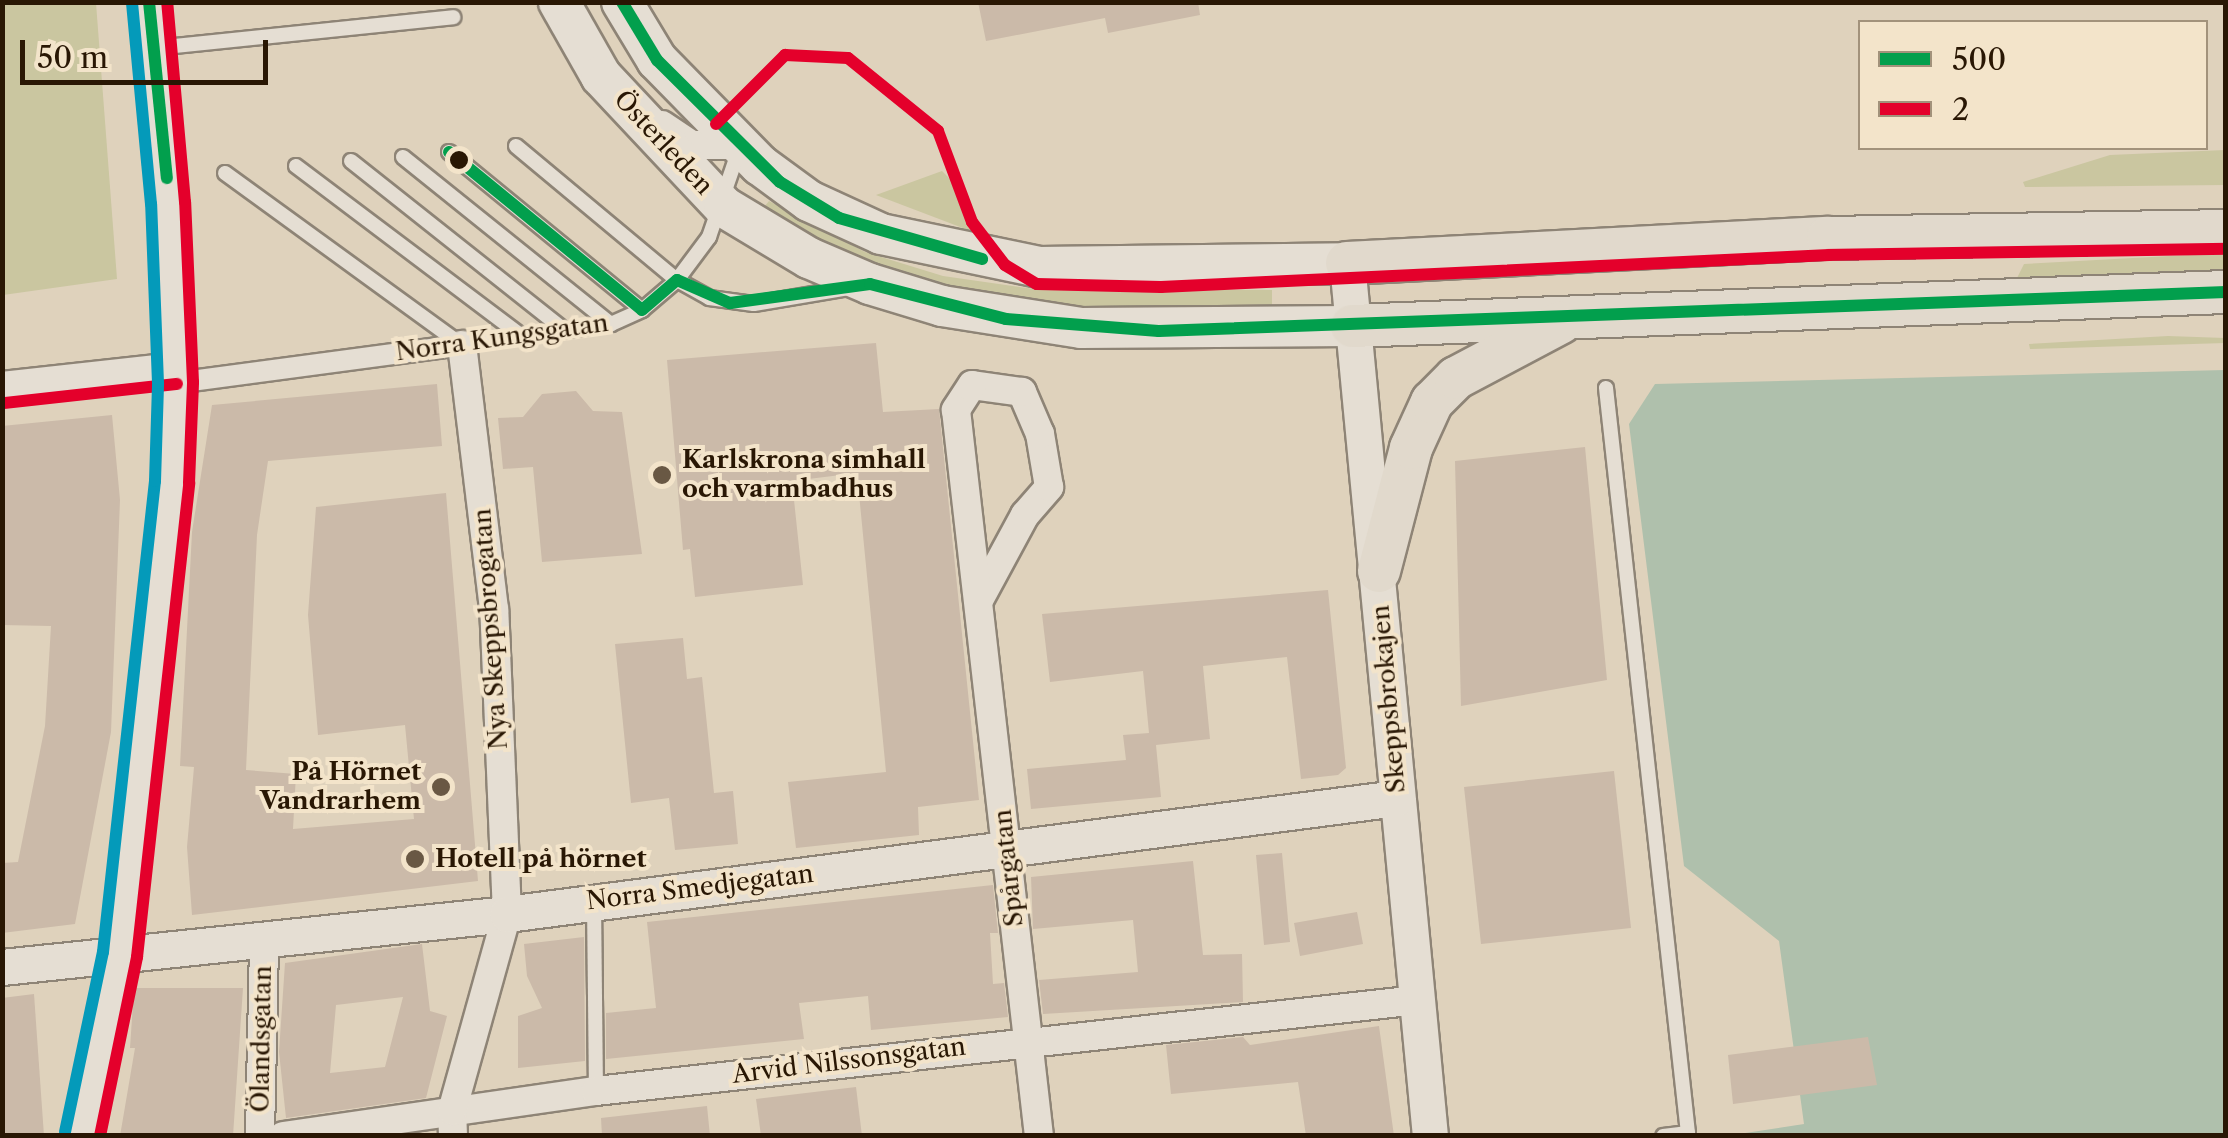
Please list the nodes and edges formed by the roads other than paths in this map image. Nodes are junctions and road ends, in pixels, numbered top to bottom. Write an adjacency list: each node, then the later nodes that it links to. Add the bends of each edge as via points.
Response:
1 (149, 2): 5 (street)
2 (559, 2): 6 (main road, Österleden, via 616,93)
3 (622, 2): 6 (main road, Österleden)
4 (453, 17): 5 (lane)
5 (154, 48): 27 (street)
6 (695, 144): 7 (main road, Österleden); 14 (main road, Österleden)
7 (740, 145): 14 (lane, Norra Kungsgatan); 16 (main road, Österleden, via 780,182 839,218 954,254 1091,269)
8 (516, 146): 17 (lane)
9 (449, 152): 20 (lane)
10 (403, 156): 22 (lane)
11 (351, 161): 24 (lane)
12 (296, 166): 25 (lane)
13 (226, 173): 26 (lane)
14 (724, 207): 17 (lane, Norra Kungsgatan); 18 (main road, Österleden, via 809,258)
15 (2226, 231): 16 (main road, Österleden, via 1828,238)
16 (1346, 263): 23 (street, Skeppsbrokajen)
17 (677, 280): 18 (lane, via 709,298 754,304); 20 (lane, Norra Kungsgatan)
18 (870, 284): 23 (main road, Österleden, via 942,306 1081,328)
19 (2226, 292): 21 (main road, Österleden)
20 (642, 310): 22 (lane, Norra Kungsgatan)
21 (1574, 316): 23 (main road, Österleden); 30 (main road, via 1487,359 1432,402 1412,448)
22 (611, 324): 24 (lane, Norra Kungsgatan)
23 (1352, 326): 30 (street, Skeppsbrokajen)
24 (564, 330): 25 (lane, Norra Kungsgatan)
25 (523, 336): 26 (lane, Norra Kungsgatan)
26 (462, 345): 27 (street, Norra Kungsgatan); 35 (street, Nya Skeppsbrogatan, via 494,608)
27 (176, 375): 28 (street, Norra Kungsgatan); 37 (street, via 172,482)
28 (2, 386)
29 (1606, 388): 43 (lane)
30 (1379, 571): 32 (street, Skeppsbrokajen)
31 (979, 600): 31 (street, Spårgatan, via 1025,515 1049,487 1040,434 1022,392 972,385 956,410); 33 (street, Spårgatan)
32 (1397, 798): 33 (street, Norra Smedjegatan); 39 (street, Skeppsbrokajen)
33 (1008, 848): 34 (street, Norra Smedjegatan); 40 (street, Spårgatan)
34 (594, 902): 35 (street, Norra Smedjegatan); 41 (lane)
35 (508, 914): 36 (street, Norra Smedjegatan); 42 (street, Nya Skeppsbrogatan)
36 (264, 942): 37 (street, Norra Smedjegatan); 45 (street, Ölandsgatan)
37 (120, 955): 38 (street, Norra Smedjegatan); 44 (street)
38 (2, 968)
39 (1417, 1000): 40 (street, Arvid Nilssonsgatan); 48 (street, Skeppsbrokajen)
40 (1026, 1040): 41 (street, Arvid Nilssonsgatan); 47 (street, Spårgatan)
41 (596, 1091): 42 (street, Arvid Nilssonsgatan)
42 (453, 1123): 46 (street, Arvid Nilssonsgatan)
43 (1689, 1134): 49 (lane)
44 (82, 1136)
45 (260, 1136)
46 (283, 1136)
47 (1040, 1136)
48 (1430, 1136)
49 (1663, 1136)

